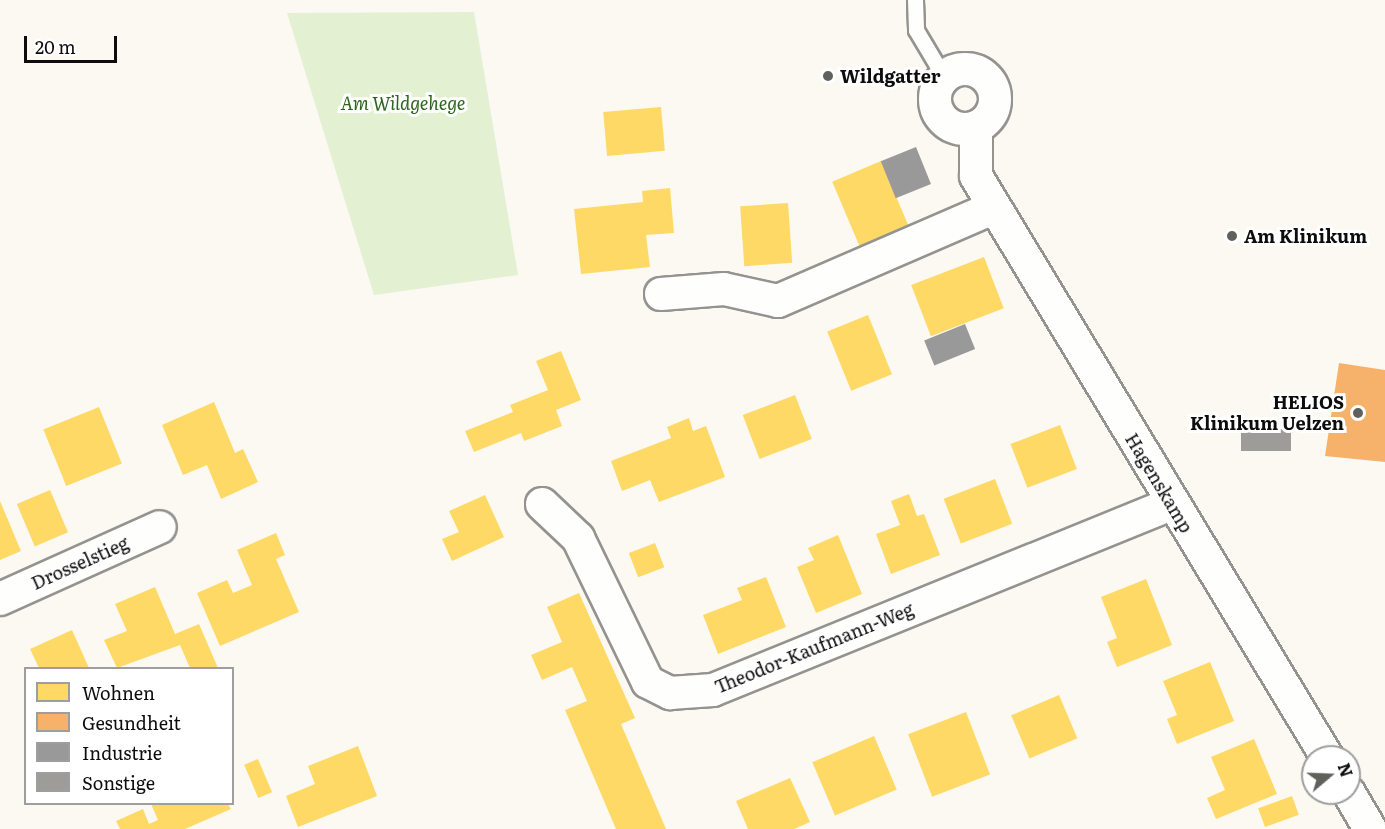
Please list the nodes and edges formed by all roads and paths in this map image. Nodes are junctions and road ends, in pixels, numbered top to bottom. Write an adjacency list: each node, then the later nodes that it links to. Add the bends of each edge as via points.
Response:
1 (915, 0): 2 (lane, via 916,30)
2 (944, 77): 3 (street, via 934,96 940,116 956,128); 3 (street, via 962,68 981,73 988,80 994,107 984,123)
3 (976, 127): 4 (street, Hagenskamp, via 976,176)
4 (995, 207): 5 (street, via 778,302 724,289); 7 (street, Hagenskamp)
5 (661, 294)
6 (542, 504): 7 (street, Theodor-Kaufmann-Weg, via 578,538 648,682 670,693 713,690)
7 (1171, 504): 10 (street, Hagenskamp)
8 (160, 527): 9 (street, Drosselstieg)
9 (0, 599)
10 (1320, 745)
11 (1355, 805): 12 (street)
12 (1370, 829)

